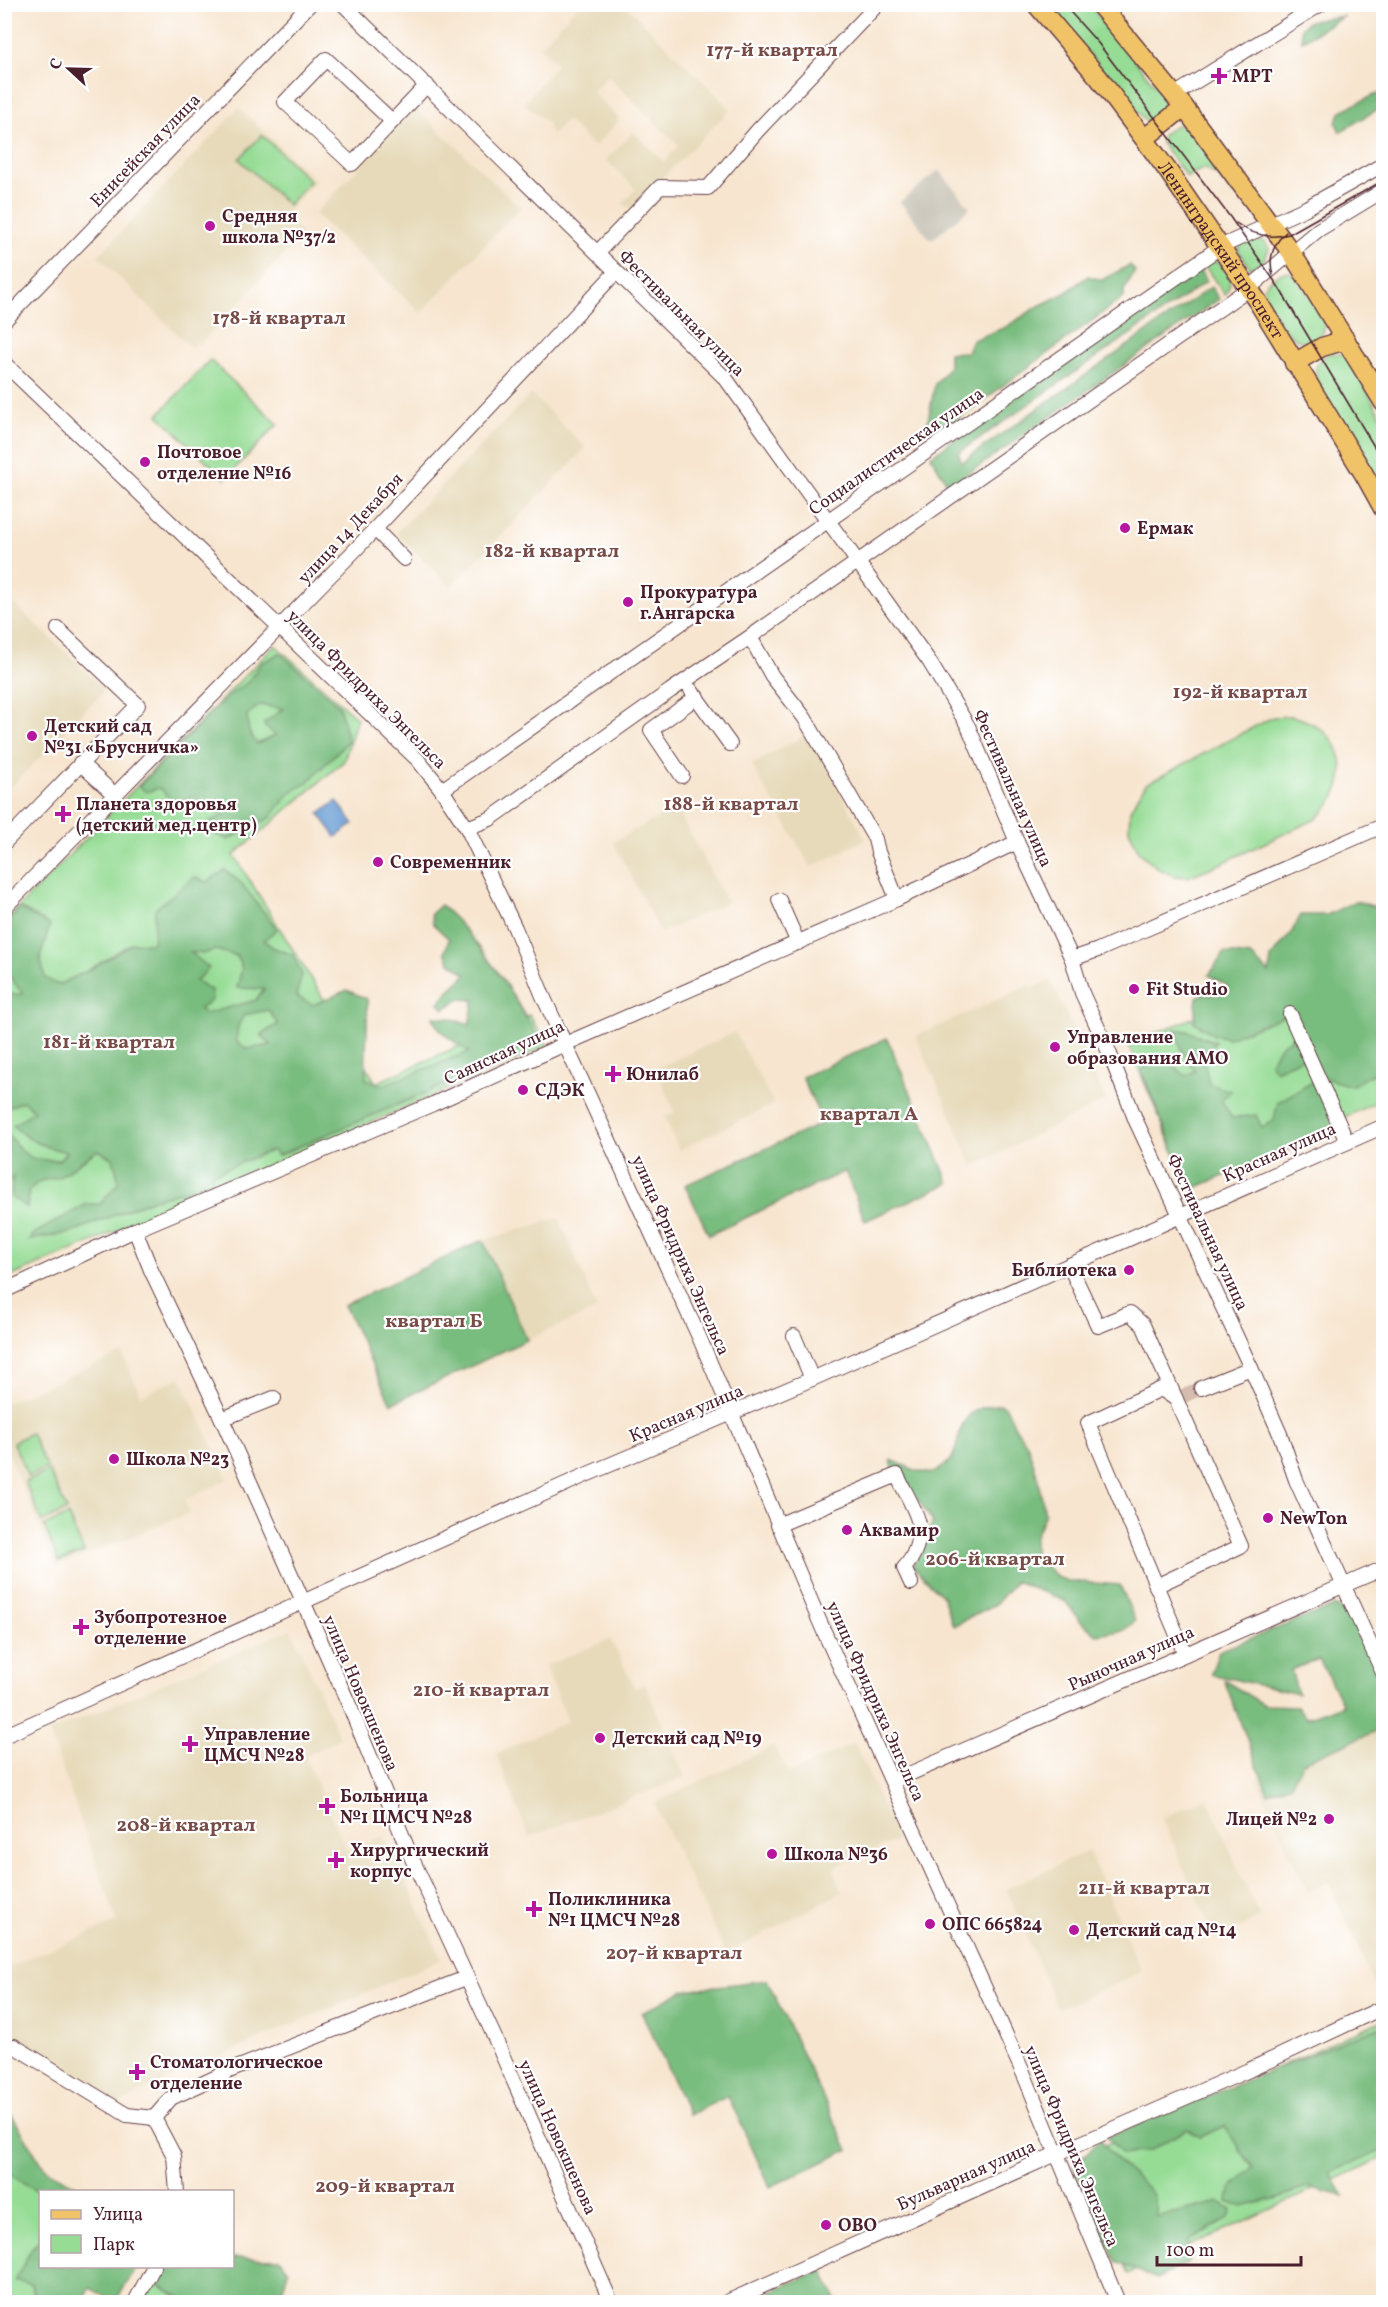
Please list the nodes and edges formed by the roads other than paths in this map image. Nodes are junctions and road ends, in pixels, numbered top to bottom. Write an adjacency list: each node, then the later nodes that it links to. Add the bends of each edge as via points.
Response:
1 (310, 4): 19 (street, Енисейская улица)
2 (343, 4): 7 (street, Фестивальная улица)
3 (878, 4): 15 (street, via 708,188 660,187)
4 (1036, 4): 10 (main road, Ленинградский проспект)
5 (1099, 4): 8 (main road)
6 (1321, 4): 8 (street)
7 (427, 85): 9 (street); 15 (street, Фестивальная улица)
8 (1179, 101): 10 (main road); 13 (main road)
9 (392, 121): 9 (street, via 352,164 285,102 326,59)
10 (1145, 138): 14 (main road, Ленинградский проспект)
11 (1383, 164): 13 (street, Социалистическая улица, via 1306,208)
12 (1383, 190): 16 (street, via 1318,230)
13 (1269, 223): 14 (street, Социалистическая улица); 16 (main road)
14 (1220, 247): 18 (main road, Ленинградский проспект); 25 (street, Социалистическая улица)
15 (598, 252): 17 (street, Фестивальная улица)
16 (1291, 252): 18 (street); 20 (main road)
17 (616, 272): 25 (street, Фестивальная улица, via 726,380); 26 (street, улица 14 Декабря)
18 (1248, 289): 22 (main road, Ленинградский проспект); 28 (street)
19 (4, 321)
20 (1346, 340): 22 (main road, via 1322,347); 23 (main road)
21 (4, 363): 29 (street, улица Фридриха Энгельса)
22 (1294, 363): 24 (main road, Ленинградский проспект)
23 (1383, 403)
24 (1383, 510)
25 (828, 520): 28 (street, Фестивальная улица); 37 (street, Социалистическая улица)
26 (375, 529): 27 (street); 29 (street, улица 14 Декабря)
27 (404, 559)
28 (858, 562): 31 (street); 41 (street, Фестивальная улица, via 929,661 968,726)
29 (279, 627): 37 (street, улица Фридриха Энгельса, via 418,760); 38 (street, улица 14 Декабря)
30 (58, 629): 35 (street, via 138,705)
31 (750, 637): 32 (street); 43 (street, via 772,676 804,717 875,839)
32 (685, 681): 33 (street); 39 (street, via 489,819)
33 (697, 698): 34 (street); 36 (street, via 651,730)
34 (730, 744)
35 (80, 763): 38 (street); 42 (street)
36 (682, 776)
37 (442, 790): 39 (street, улица Фридриха Энгельса)
38 (116, 796): 45 (street, улица 14 Декабря)
39 (467, 828): 49 (street, улица Фридриха Энгельса)
40 (1383, 835): 47 (street, via 1380,827)
41 (1017, 842): 43 (street, Саянская улица); 47 (street, Фестивальная улица)
42 (4, 843)
43 (897, 899): 46 (street, Саянская улица)
44 (779, 900): 46 (street)
45 (4, 908)
46 (798, 943): 49 (street, Саянская улица)
47 (1072, 959): 52 (street, Фестивальная улица, via 1082,993 1136,1121)
48 (1290, 1014): 51 (street)
49 (565, 1044): 53 (street, Саянская улица); 62 (street, улица Фридриха Энгельса)
50 (1383, 1126): 51 (street, Красная улица)
51 (1347, 1142): 52 (street, Красная улица)
52 (1181, 1214): 54 (street, Красная улица); 57 (street, Фестивальная улица)
53 (135, 1230): 55 (street, Саянская улица); 63 (street, улица Новокшенова)
54 (1069, 1265): 58 (street, Красная улица); 60 (street, via 1098,1326 1130,1313 1143,1325)
55 (4, 1292)
56 (794, 1336): 58 (street)
57 (1251, 1368): 59 (street); 68 (street, Фестивальная улица)
58 (812, 1379): 62 (street, Красная улица)
59 (1201, 1389)
60 (1180, 1397): 67 (street, via 1240,1546); 67 (street, via 1161,1389 1088,1423)
61 (274, 1398): 63 (street)
62 (732, 1413): 64 (street, улица Фридриха Энгельса); 69 (street, Красная улица)
63 (222, 1419): 69 (street, улица Новокшенова)
64 (778, 1525): 66 (street, via 897,1475 919,1524 912,1560 904,1568); 73 (street, улица Фридриха Энгельса)
65 (1383, 1568): 68 (street, Рыночная улица)
66 (911, 1583)
67 (1156, 1586): 70 (street)
68 (1344, 1586): 70 (street, Рыночная улица); 71 (street, Фестивальная улица)
69 (302, 1602): 72 (street, Красная улица); 74 (street, улица Новокшенова, via 409,1852)
70 (1185, 1654): 73 (street, Рыночная улица)
71 (1383, 1675)
72 (4, 1736)
73 (893, 1781): 78 (street, улица Фридриха Энгельса)
74 (468, 1977): 77 (street, via 234,2069 171,2098); 82 (street, улица Новокшенова)
75 (1383, 2007): 78 (street, Бульварная улица)
76 (14, 2046): 77 (street, via 127,2115)
77 (154, 2118): 79 (street, via 174,2156)
78 (1056, 2154): 83 (street, Бульварная улица); 84 (street, улица Фридриха Энгельса)
79 (177, 2190)
80 (153, 2268): 81 (street)
81 (141, 2299)
82 (611, 2302)
83 (727, 2302)
84 (1118, 2302)

